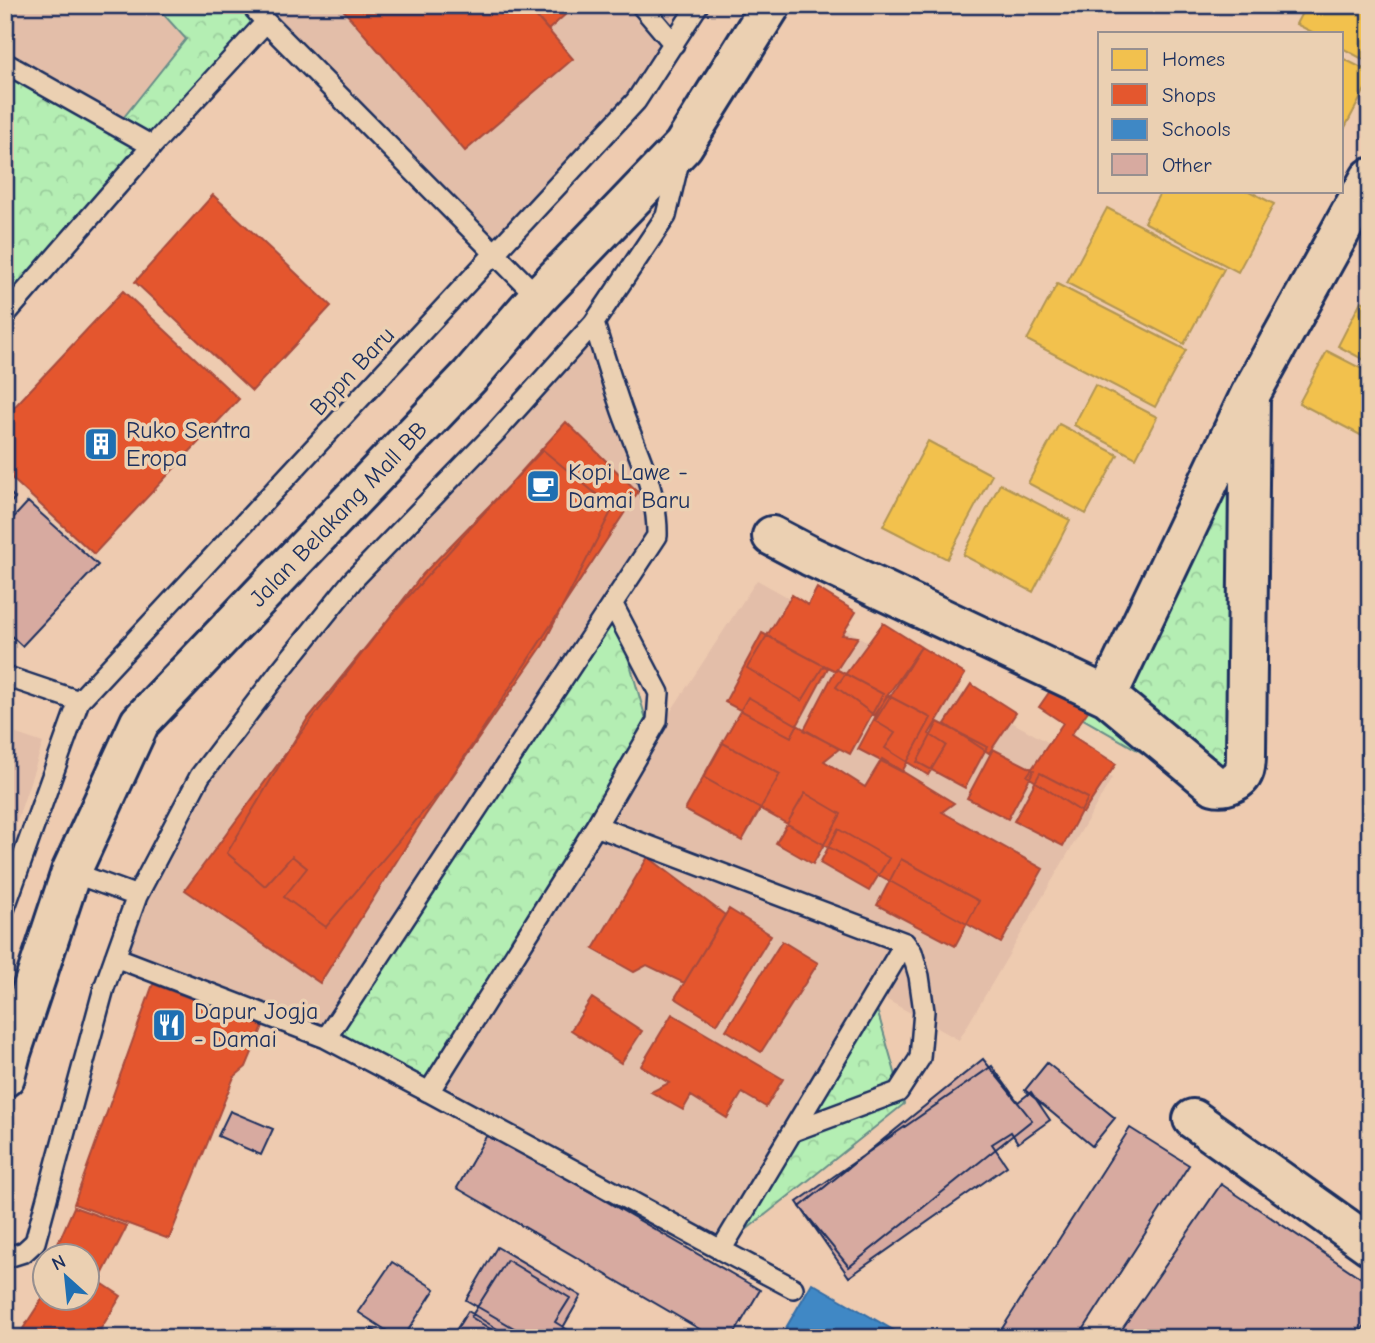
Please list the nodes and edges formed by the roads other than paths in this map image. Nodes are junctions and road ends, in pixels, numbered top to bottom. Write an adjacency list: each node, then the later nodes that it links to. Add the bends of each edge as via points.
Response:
1 (251, 5): 5 (lane)
2 (641, 5): 6 (lane)
3 (698, 5): 6 (lane, Bppn Baru)
4 (771, 5): 9 (street, Jalan Belakang Mall BB)
5 (266, 22): 8 (lane); 11 (lane)
6 (674, 44): 11 (lane, Bppn Baru, via 636,101)
7 (5, 63): 8 (lane)
8 (152, 146): 13 (lane)
9 (683, 146): 12 (street, Jalan Belakang Mall BB); 14 (lane, via 666,216)
10 (1370, 178): 15 (street)
11 (494, 253): 12 (lane); 20 (lane, Bppn Baru)
12 (538, 297): 22 (street, Jalan Belakang Mall BB, via 470,376 140,722)
13 (5, 315)
14 (594, 323): 17 (lane, via 658,516 657,536); 23 (lane, via 354,580 280,671 200,776)
15 (1250, 395): 19 (street); 19 (street, via 1244,772 1228,785 1214,785)
16 (772, 536): 19 (street)
17 (613, 605): 21 (lane, via 659,693 659,710); 27 (lane)
18 (5, 676): 20 (lane)
19 (1107, 695)
20 (79, 701): 24 (lane)
21 (596, 826): 25 (lane); 29 (lane)
22 (71, 872): 23 (lane); 28 (street, Jalan Belakang Mall BB)
23 (136, 896): 26 (lane)
24 (5, 908)
25 (905, 943): 31 (lane); 31 (lane, via 919,976 924,1011 920,1058 898,1092)
26 (116, 957): 27 (lane); 34 (lane, via 35,1242 24,1252)
27 (326, 1038): 29 (lane)
28 (7, 1061)
29 (429, 1092): 33 (lane)
30 (1193, 1119): 32 (street)
31 (793, 1131): 33 (lane)
32 (1370, 1245)
33 (720, 1250): 35 (lane)
34 (5, 1258)
35 (793, 1288)

